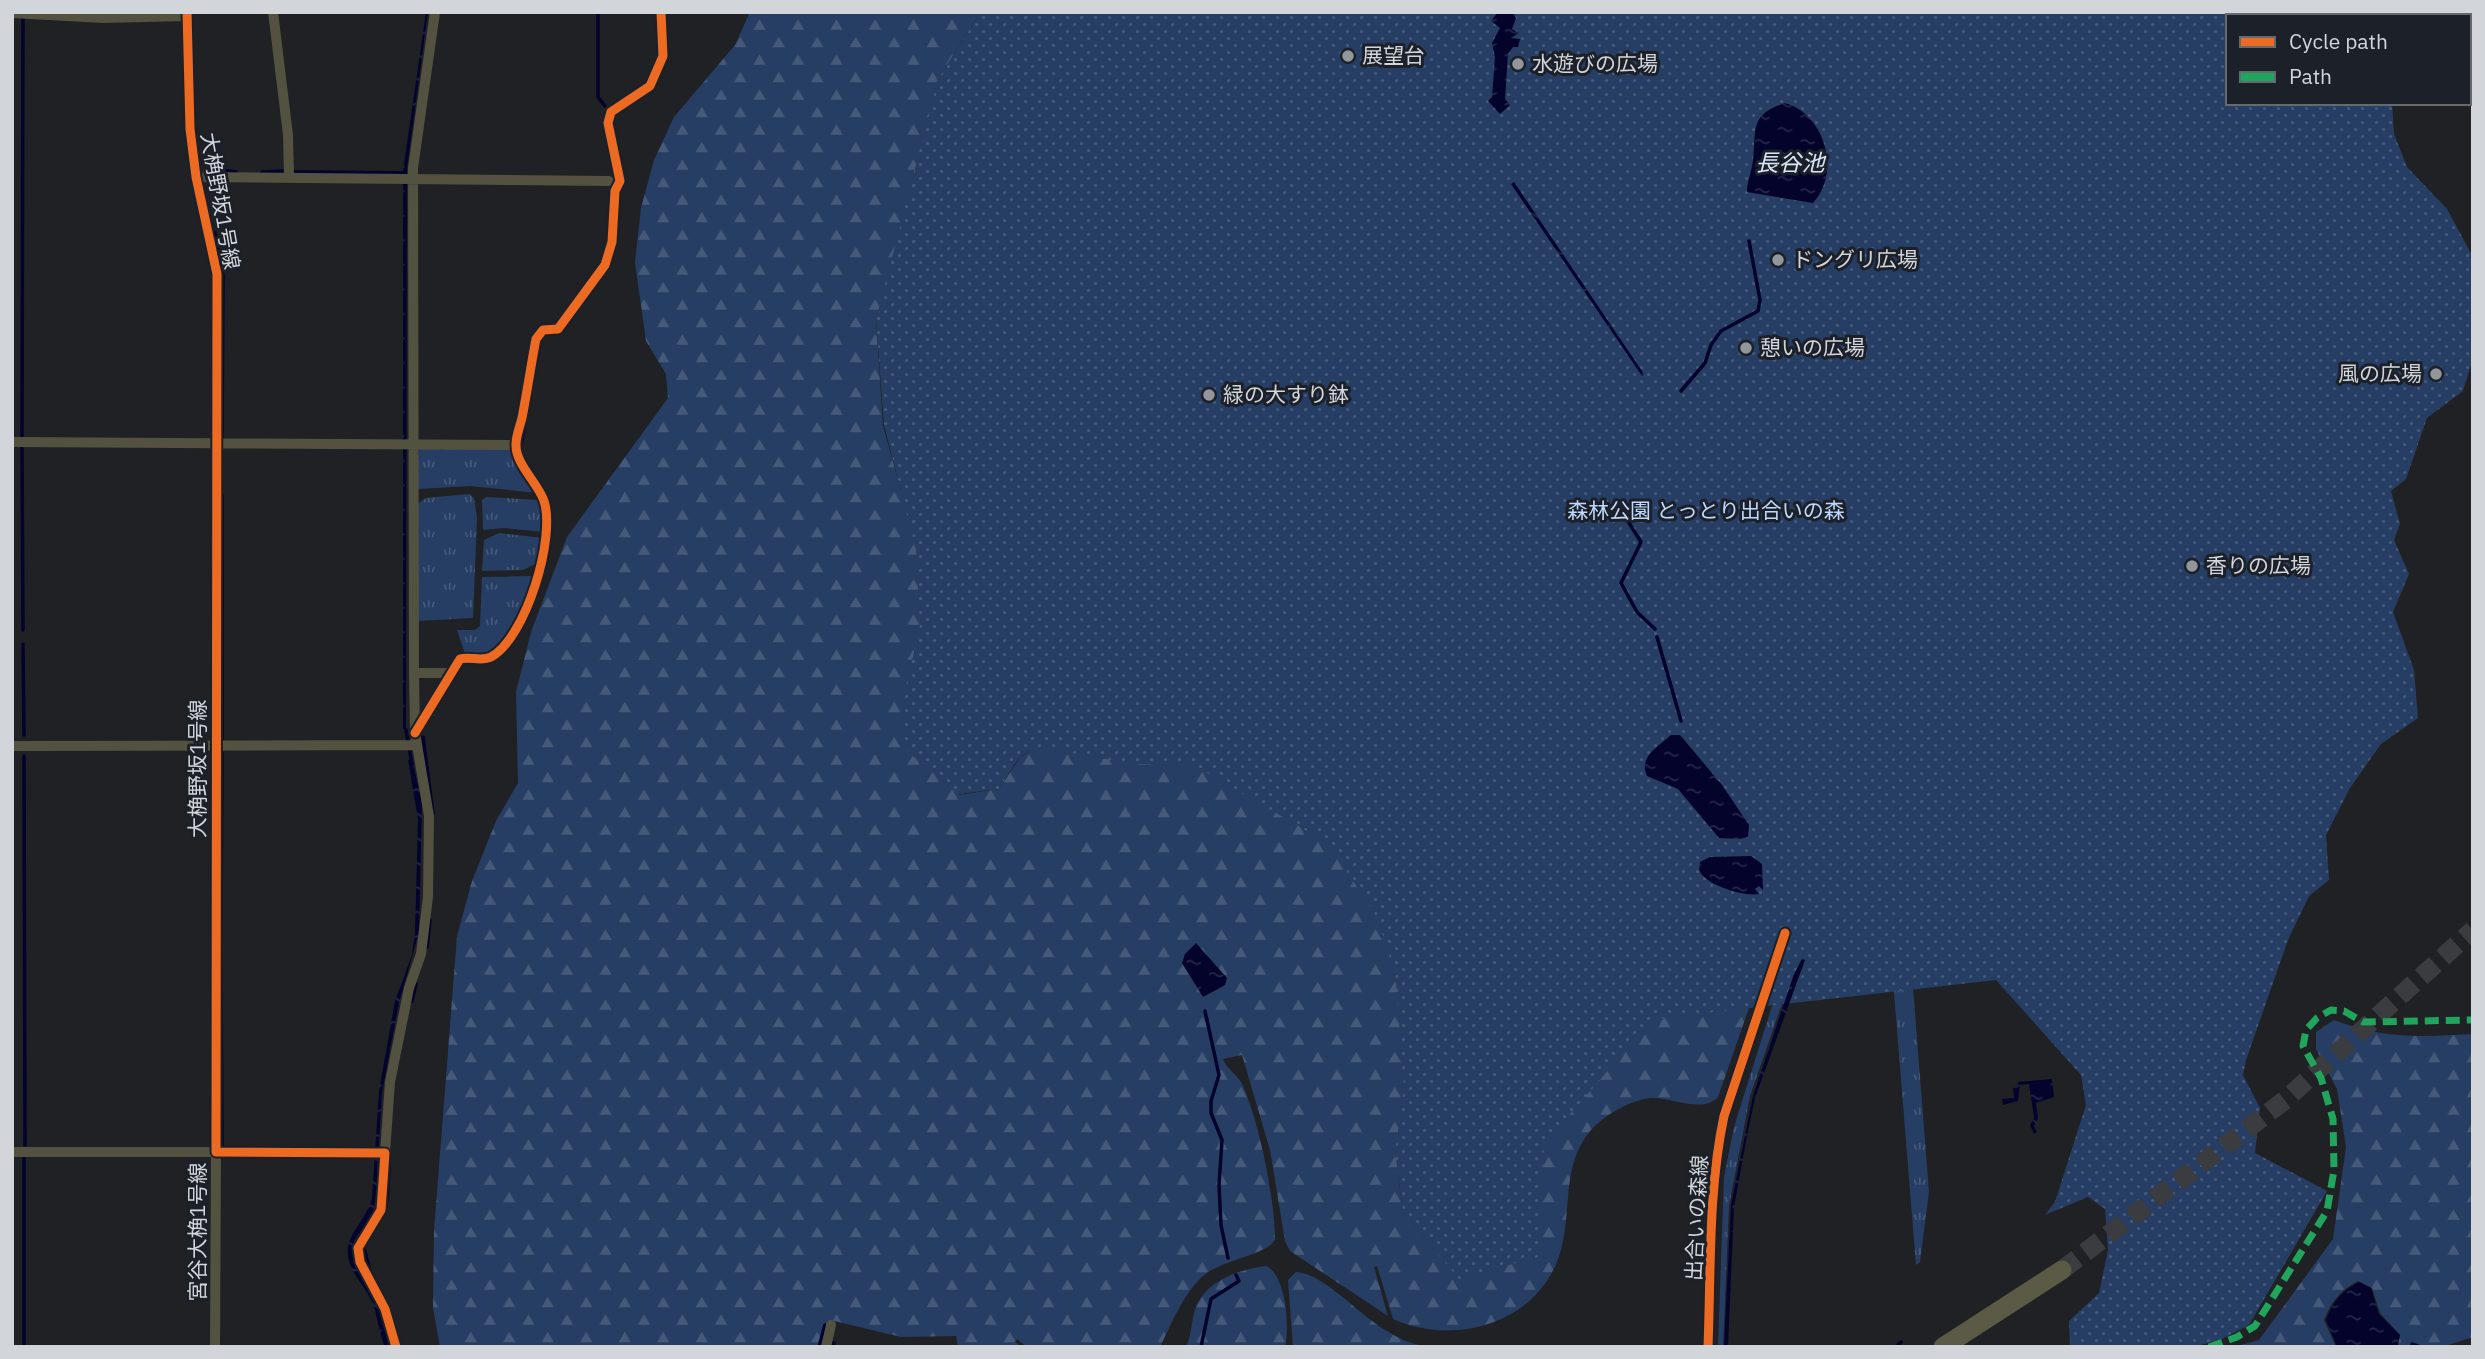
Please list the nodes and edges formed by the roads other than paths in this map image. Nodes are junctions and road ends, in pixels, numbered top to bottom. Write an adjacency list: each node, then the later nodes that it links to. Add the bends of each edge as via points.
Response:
1 (273, 12): 7 (street)
2 (435, 12): 8 (street)
3 (661, 12): 13 (street, via 663,55 650,86 611,112 608,123 620,181 605,265 558,329 538,333)
4 (12, 13): 5 (street, via 103,18)
5 (187, 14): 6 (street, 大桷野坂1号線)
6 (196, 177): 7 (street); 11 (street, 大桷野坂1号線, via 217,274)
7 (289, 177): 8 (street)
8 (413, 181): 9 (street); 12 (street)
9 (608, 181)
10 (12, 442): 11 (street)
11 (215, 442): 12 (street); 18 (street, 大桷野坂1号線)
12 (413, 444): 13 (street); 14 (street)
13 (516, 445): 15 (street, via 545,503 544,552 521,621 504,646 486,659 460,659)
14 (414, 673): 15 (street); 16 (street)
15 (450, 673): 16 (street)
16 (416, 739): 18 (street); 22 (street, via 429,816 425,932 392,1069)
17 (12, 746): 18 (street)
18 (215, 746): 21 (street, 大桷野坂1号線)
19 (1785, 933): 27 (street, 出合いの森線, via 1718,1146)
20 (12, 1152): 21 (street, 宮谷大桷1号線)
21 (216, 1152): 22 (street); 24 (street, 宮谷大桷1号線)
22 (385, 1153): 25 (street, via 380,1210 358,1248 360,1262 385,1308)
23 (831, 1325): 26 (street)
24 (215, 1347)
25 (396, 1347)
26 (826, 1347)
27 (1708, 1347)
28 (1943, 1347): 29 (highway, via 2064,1273)
29 (1957, 1347)

